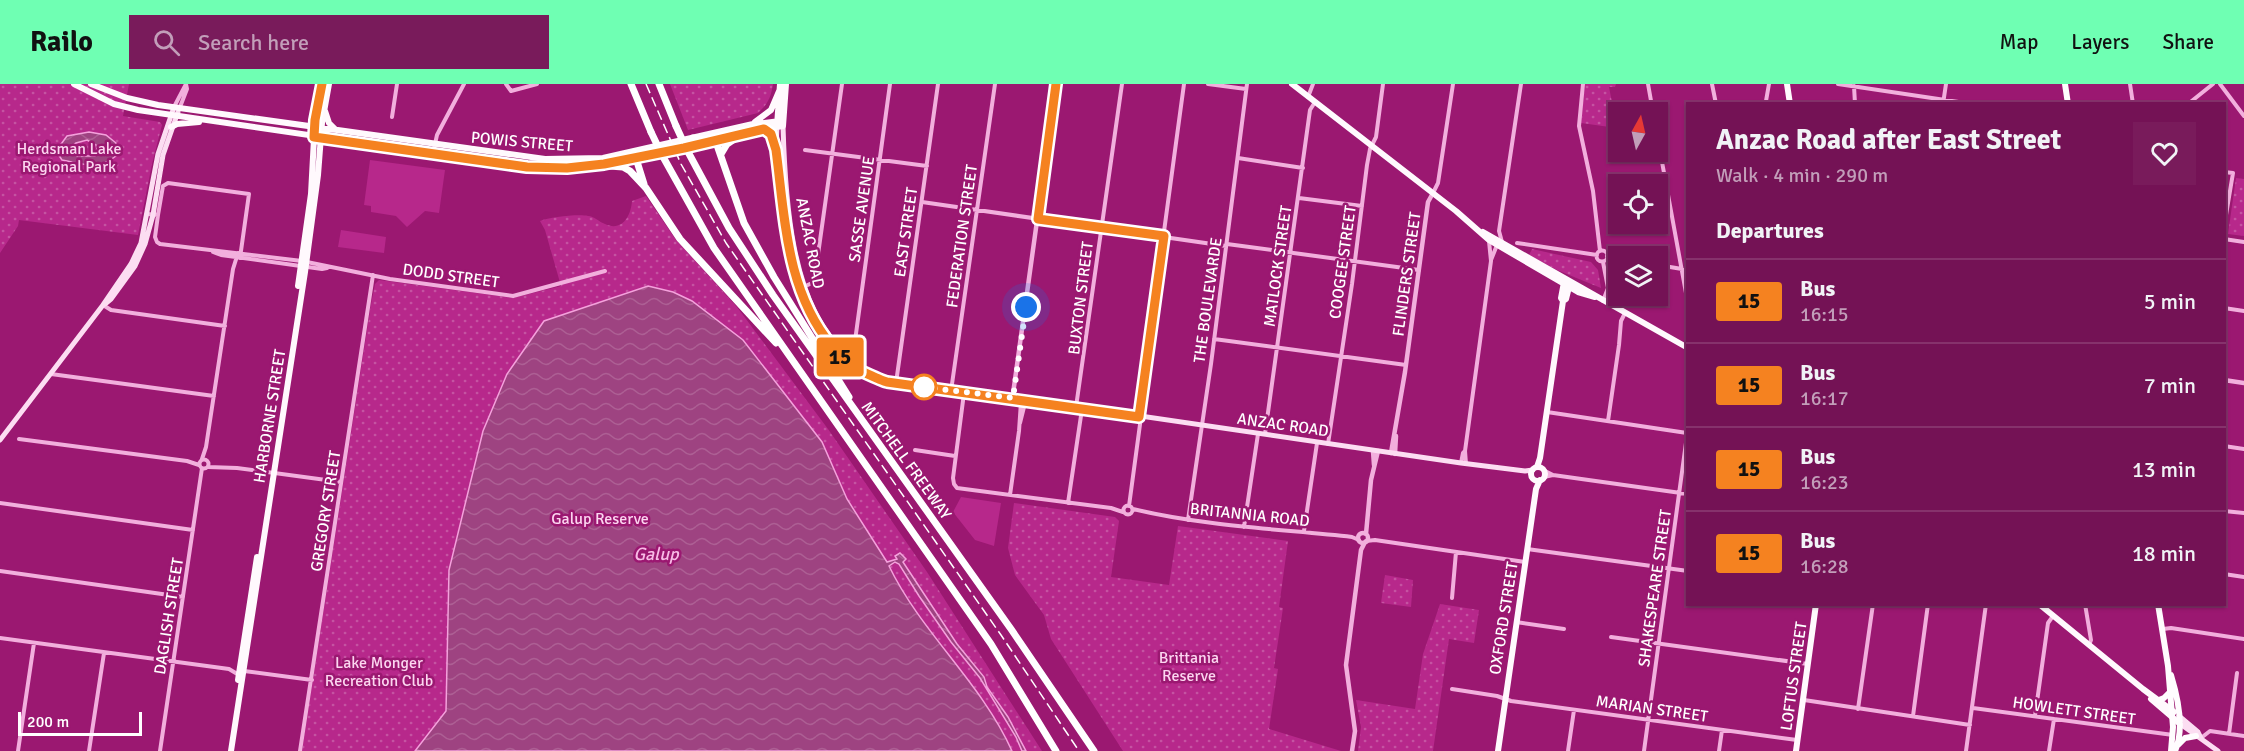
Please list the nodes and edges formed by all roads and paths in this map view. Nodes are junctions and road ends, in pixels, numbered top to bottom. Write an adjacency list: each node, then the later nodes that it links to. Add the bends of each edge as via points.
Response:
1 (74, 84): 52 (main road)
2 (91, 84): 40 (main road)
3 (186, 84): 53 (street)
4 (322, 84): 62 (main road, HARBORNE STREET)
5 (329, 84): 54 (main road, HARBORNE STREET)
6 (397, 84): 57 (street)
7 (464, 84): 70 (street)
8 (506, 84): 9 (street, via 515,92)
9 (537, 84)
10 (632, 84): 134 (highway, bridge, via 667,165 714,248)
11 (659, 84): 162 (highway, MITCHELL FREEWAY, bridge, via 691,159 729,228)
12 (786, 84): 59 (main road)
13 (842, 84): 75 (street)
14 (890, 84): 80 (street, SASSE AVENUE)
15 (938, 84): 83 (street, EAST STREET)
16 (995, 84): 91 (street, FEDERATION STREET)
17 (1056, 84): 94 (street)
18 (1122, 84): 95 (street, BUXTON STREET)
19 (1184, 84): 97 (street)
20 (1208, 84): 39 (street)
21 (1292, 84): 41 (main road)
22 (1312, 84): 41 (street)
23 (1383, 84): 71 (street, COOGEE STREET)
24 (1453, 84): 87 (street, FLINDERS STREET)
25 (1521, 84): 96 (street)
26 (1583, 84): 105 (street, via 1579,126 1593,191)
27 (1648, 84): 45 (street)
28 (1712, 84): 46 (street)
29 (1769, 84): 42 (street)
30 (1787, 84): 47 (main road)
31 (1838, 84): 37 (street)
32 (1946, 84): 43 (street)
33 (2065, 84): 49 (highway)
34 (2130, 84): 50 (street)
35 (2213, 84): 51 (street)
36 (2220, 84): 56 (street)
37 (1854, 86): 43 (street); 48 (street)
38 (780, 87): 59 (main road); 60 (main road, via 771,110)
39 (1247, 87): 79 (street, THE BOULEVARDE)
40 (105, 91): 52 (main road); 53 (main road, POWIS STREET, via 140,102)
41 (1308, 97): 44 (main road)
42 (1766, 101)
43 (1943, 101)
44 (1315, 102): 71 (main road); 84 (street, MATLOCK STREET, via 1310,110)
45 (1651, 102)
46 (1716, 102)
47 (1790, 102)
48 (1855, 102)
49 (2068, 102)
50 (2133, 102)
51 (2190, 102)
52 (125, 107): 55 (main road)
53 (177, 107): 55 (main road); 62 (main road, POWIS STREET)
54 (324, 110): 62 (main road, HARBORNE STREET); 64 (main road, via 329,123)
55 (173, 115): 58 (main road); 61 (main road); 92 (main road, via 158,154)
56 (2244, 116)
57 (392, 117)
58 (212, 121): 61 (main road); 66 (main road, POWIS STREET)
59 (780, 124): 60 (main road, POWIS STREET); 63 (main road, POWIS STREET); 72 (main road, ANZAC ROAD); 121 (main road, ANZAC ROAD)
60 (753, 125): 63 (main road, POWIS STREET); 65 (main road, POWIS STREET); 67 (main road, POWIS STREET)
61 (171, 127): 92 (main road)
62 (318, 129): 64 (main road, POWIS STREET); 66 (main road, HARBORNE STREET)
63 (764, 129): 72 (main road, via 771,134)
64 (339, 132): 70 (main road, POWIS STREET)
65 (740, 135): 68 (main road, POWIS STREET); 77 (highway)
66 (317, 137): 69 (main road, POWIS STREET); 74 (main road, HARBORNE STREET); 112 (main road, HARBORNE STREET)
67 (693, 138): 68 (highway); 78 (main road, POWIS STREET)
68 (714, 141): 77 (highway); 78 (main road, POWIS STREET)
69 (350, 142): 74 (main road, via 327,144); 76 (main road, POWIS STREET)
70 (434, 145): 76 (street); 78 (main road, POWIS STREET, via 545,159)
71 (1372, 146): 87 (main road); 90 (street, COOGEE STREET)
72 (776, 150): 121 (main road, ANZAC ROAD, via 791,263)
73 (805, 150): 75 (street)
74 (320, 152): 112 (main road, HARBORNE STREET)
75 (832, 153): 80 (street); 121 (street, via 815,276 812,283)
76 (432, 154): 82 (main road, POWIS STREET, via 533,167)
77 (721, 154): 162 (highway, via 744,223 762,258)
78 (635, 155): 82 (main road, POWIS STREET); 86 (highway)
79 (1238, 158): 84 (street); 103 (street, THE BOULEVARDE)
80 (880, 159): 83 (street); 133 (street, SASSE AVENUE, via 854,338)
81 (1662, 162): 114 (street)
82 (596, 165): 86 (highway, via 623,166)
83 (927, 166): 89 (street, EAST STREET)
84 (1303, 168): 88 (street, MATLOCK STREET)
85 (2226, 172): 93 (street, via 2233,173)
86 (646, 188): 134 (highway, via 679,238)
87 (1433, 193): 98 (main road); 116 (street, FLINDERS STREET, via 1428,202)
88 (1299, 198): 90 (street); 104 (street, MATLOCK STREET)
89 (922, 202): 91 (street); 138 (street, EAST STREET)
90 (1362, 206): 109 (street, COOGEE STREET)
91 (977, 211): 94 (street); 140 (street, FEDERATION STREET)
92 (153, 215): 106 (street, DODD STREET, via 157,242); 107 (street, DAGLISH STREET, via 163,186 168,183 249,194); 124 (main road, via 135,266)
93 (2226, 215)
94 (1038, 219): 95 (street); 143 (street)
95 (1101, 228): 97 (street); 146 (street, BUXTON STREET)
96 (1499, 231): 98 (street); 102 (street)
97 (1164, 236): 103 (street); 148 (street)
98 (1492, 239): 102 (main road); 110 (street)
99 (2226, 239): 100 (street)
100 (2244, 242)
101 (1518, 243): 105 (street)
102 (1500, 244): 110 (street); 120 (main road)
103 (1226, 245): 104 (street); 129 (street, THE BOULEVARDE)
104 (1291, 253): 109 (street); 131 (street, MATLOCK STREET)
105 (1598, 253): 108 (street, via 1605,252); 111 (street, via 1597,259)
106 (232, 254): 107 (street, DODD STREET); 115 (street, DAGLISH STREET)
107 (239, 255): 112 (street, DODD STREET); 115 (street, DAGLISH STREET)
108 (1607, 256): 111 (street)
109 (1354, 261): 116 (street); 132 (street, COOGEE STREET)
110 (1491, 261): 165 (street)
111 (1603, 262): 123 (street, via 1608,288)
112 (304, 264): 119 (street, DODD STREET); 167 (main road, HARBORNE STREET)
113 (1668, 266): 114 (street)
114 (1680, 268): 117 (street); 122 (street)
115 (233, 269): 128 (street, DAGLISH STREET)
116 (1419, 270): 135 (street, FLINDERS STREET)
117 (1686, 270)
118 (605, 271): 119 (street, DODD STREET, via 513,296)
119 (373, 275): 169 (street, GREGORY STREET)
120 (1567, 282): 123 (main road); 147 (main road, via 1561,298)
121 (801, 288): 133 (main road, ANZAC ROAD, via 819,329)
122 (1686, 295)
123 (1603, 302): 127 (main road)
124 (104, 305): 128 (street, via 111,310); 136 (main road)
125 (2226, 308): 126 (street)
126 (2244, 311)
127 (1624, 313): 130 (main road); 149 (street)
128 (225, 326): 142 (street, DAGLISH STREET)
129 (1214, 339): 131 (street); 150 (street, THE BOULEVARDE)
130 (1686, 347)
131 (1278, 348): 132 (street); 152 (street, MATLOCK STREET)
132 (1341, 356): 135 (street); 157 (street, COOGEE STREET)
133 (847, 357): 138 (main road, ANZAC ROAD, via 877,379)
134 (790, 358): 246 (highway, via 991,644)
135 (1406, 365): 163 (street, FLINDERS STREET)
136 (51, 374): 142 (street); 154 (main road)
137 (2226, 380): 139 (street)
138 (896, 383): 140 (main road, ANZAC ROAD)
139 (2244, 383)
140 (951, 391): 141 (main road, ANZAC ROAD)
141 (964, 393): 143 (main road, ANZAC ROAD); 164 (street)
142 (214, 396): 166 (street, DAGLISH STREET)
143 (1013, 400): 144 (main road, ANZAC ROAD); 145 (main road, ANZAC ROAD)
144 (1023, 403): 145 (main road, ANZAC ROAD); 172 (street)
145 (1038, 403): 146 (main road, ANZAC ROAD)
146 (1079, 408): 148 (main road, ANZAC ROAD); 174 (street, BUXTON STREET)
147 (1546, 412): 149 (street); 168 (main road)
148 (1140, 417): 150 (main road, ANZAC ROAD); 175 (street)
149 (1608, 421): 151 (street)
150 (1201, 425): 152 (main road, ANZAC ROAD); 178 (street, THE BOULEVARDE)
151 (1686, 433)
152 (1262, 435): 156 (main road, ANZAC ROAD); 179 (street, MATLOCK STREET)
153 (19, 439): 166 (street)
154 (0, 440)
155 (1686, 440): 170 (street, SHAKESPEARE STREET)
156 (1317, 442): 157 (main road, ANZAC ROAD); 181 (street)
157 (1328, 444): 161 (main road, ANZAC ROAD)
158 (2226, 446): 159 (street)
159 (2244, 449)
160 (915, 450): 164 (street)
161 (1376, 451): 163 (main road, ANZAC ROAD); 182 (street)
162 (885, 452): 247 (highway, MITCHELL FREEWAY)
163 (1393, 453): 165 (main road, ANZAC ROAD)
164 (955, 456): 172 (street, BRITANNIA ROAD, via 957,488)
165 (1463, 463): 168 (main road, ANZAC ROAD)
166 (204, 464): 167 (street); 180 (street, DAGLISH STREET)
167 (272, 472): 169 (street); 216 (main road, HARBORNE STREET)
168 (1538, 473): 170 (street, ANZAC ROAD); 183 (main road, OXFORD STREET)
169 (341, 482): 218 (street, GREGORY STREET)
170 (1679, 493): 171 (street, ANZAC ROAD); 186 (street, SHAKESPEARE STREET)
171 (1686, 494)
172 (1010, 495): 174 (street, BRITANNIA ROAD)
173 (0, 503): 180 (street)
174 (1068, 503): 175 (street, BRITANNIA ROAD)
175 (1128, 510): 178 (street, BRITANNIA ROAD)
176 (2226, 511): 177 (street)
177 (2244, 513)
178 (1188, 520): 179 (street, BRITANNIA ROAD)
179 (1244, 527): 181 (street, BRITANNIA ROAD)
180 (193, 530): 191 (street, DAGLISH STREET)
181 (1304, 531): 182 (street, BRITANNIA ROAD)
182 (1363, 538): 184 (street, BRITANNIA ROAD); 248 (street, via 1346,665 1354,731)
183 (1527, 549): 185 (main road, OXFORD STREET); 186 (street)
184 (1456, 552): 185 (street, BRITANNIA ROAD); 192 (street)
185 (1525, 562): 201 (main road, OXFORD STREET)
186 (1669, 569): 188 (street); 210 (street, SHAKESPEARE STREET)
187 (0, 571): 191 (street)
188 (1686, 572)
189 (2226, 574): 190 (street)
190 (2244, 577)
191 (183, 597): 213 (street, DAGLISH STREET)
192 (1452, 598)
193 (1816, 606): 214 (main road, LOFTUS STREET)
194 (1873, 606): 226 (street)
195 (1928, 606): 228 (street)
196 (1986, 606): 225 (street)
197 (2041, 606): 200 (main road)
198 (2085, 606): 202 (street)
199 (2158, 606): 204 (highway)
200 (2053, 616): 207 (main road); 229 (street, via 2048,623)
201 (1516, 622): 203 (street); 222 (main road, OXFORD STREET)
202 (2089, 626): 207 (street); 211 (street)
203 (1564, 629)
204 (2163, 629): 208 (street); 215 (highway)
205 (1611, 638): 210 (street)
206 (0, 639): 209 (street)
207 (2080, 639): 211 (main road)
208 (2244, 639)
209 (34, 643): 212 (street); 241 (street)
210 (1659, 644): 214 (street); 232 (street, SHAKESPEARE STREET)
211 (2089, 646): 220 (main road)
212 (104, 653): 213 (street); 242 (street)
213 (173, 662): 216 (street); 243 (street, DAGLISH STREET)
214 (1808, 664): 223 (main road, LOFTUS STREET)
215 (2168, 666): 221 (highway); 230 (highway, via 2175,688)
216 (242, 673): 218 (street); 244 (main road, HARBORNE STREET)
217 (2237, 673): 235 (street)
218 (312, 681): 245 (street, GREGORY STREET)
219 (1452, 689): 222 (street, MARIAN STREET)
220 (2143, 689): 224 (main road); 230 (main road)
221 (2169, 693): 224 (highway); 230 (highway)
222 (1505, 699): 227 (street, MARIAN STREET); 249 (main road, OXFORD STREET)
223 (1803, 700): 226 (street); 239 (main road, LOFTUS STREET)
224 (2159, 700): 230 (main road)
225 (1973, 708): 229 (street, HOWLETT STREET); 233 (street)
226 (1858, 709): 228 (street)
227 (1574, 710): 232 (street, MARIAN STREET); 250 (street)
228 (1913, 716): 233 (street)
229 (2035, 716): 231 (street, HOWLETT STREET)
230 (2176, 717): 236 (highway); 238 (main road); 240 (highway)
231 (2054, 719): 236 (street, HOWLETT STREET); 255 (street)
232 (1648, 720): 234 (street, MARIAN STREET); 251 (street, SHAKESPEARE STREET)
233 (1970, 724): 254 (street)
234 (1722, 730): 239 (street, MARIAN STREET); 252 (street)
235 (2229, 734): 237 (street); 238 (street, via 2210,731)
236 (2173, 735): 240 (highway)
237 (2244, 736)
238 (2198, 737): 240 (highway, via 2185,738); 256 (main road)
239 (1797, 740): 253 (main road, LOFTUS STREET)
240 (2175, 749)
241 (18, 751)
242 (89, 751)
243 (160, 751)
244 (229, 751)
245 (300, 751)
246 (1056, 751)
247 (1094, 751)
248 (1352, 751)
249 (1498, 751)
250 (1568, 751)
251 (1644, 751)
252 (1719, 751)
253 (1796, 751)
254 (1966, 751)
255 (2049, 751)
256 (2218, 751)

